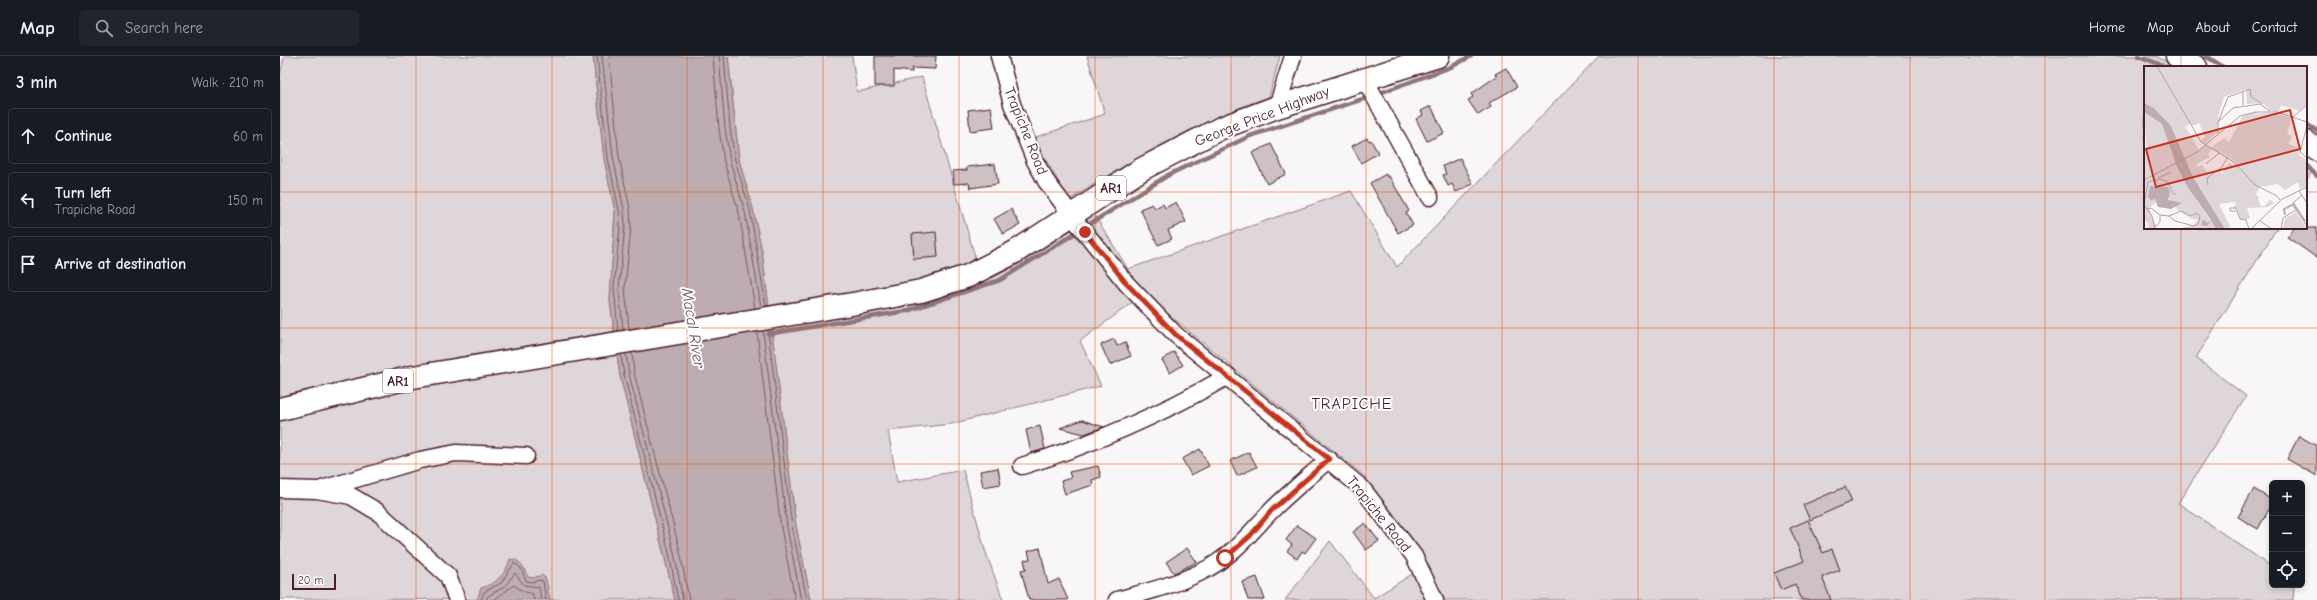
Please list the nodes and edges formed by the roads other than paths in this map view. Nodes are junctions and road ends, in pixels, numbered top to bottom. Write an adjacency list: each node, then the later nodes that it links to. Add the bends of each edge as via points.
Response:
1 (999, 56): 12 (street, Trapiche Road, via 1012,104 1035,161 1046,181)
2 (1293, 56): 8 (street)
3 (1411, 56): 7 (highway, AR1)
4 (1438, 56): 7 (highway, AR1)
5 (2177, 56): 6 (highway)
6 (2194, 66)
7 (1367, 78): 8 (highway, George Price Highway / AR1); 11 (street)
8 (1277, 107): 12 (highway, George Price Highway / AR1, via 1221,128 1184,146 1111,188)
9 (2307, 143): 10 (highway)
10 (2317, 150)
11 (1430, 197)
12 (1072, 216): 13 (street, Trapiche Road, via 1149,309 1176,335); 14 (highway, George Price Highway / AR1, via 1015,252 968,276 921,291 413,377)
13 (1228, 376): 16 (street, Trapiche Road); 17 (street, via 1131,426 1076,449)
14 (280, 409)
15 (526, 456): 19 (street, via 449,454)
16 (1329, 459): 21 (street, via 1272,510 1250,536 1225,558 1202,572 1177,582); 22 (street, Trapiche Road, via 1362,488 1401,537 1414,556)
17 (1022, 466)
18 (280, 489): 19 (street)
19 (317, 490): 20 (street, via 351,496 378,512 448,576)
20 (457, 600)
21 (1117, 600)
22 (1435, 600)

